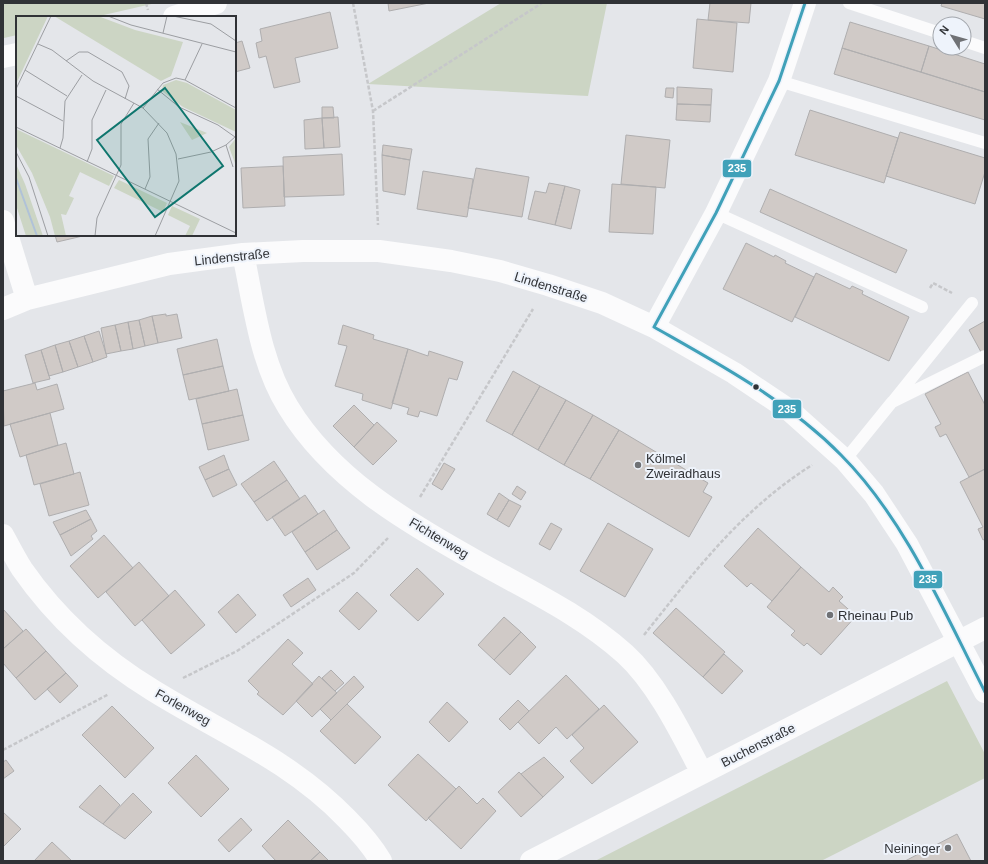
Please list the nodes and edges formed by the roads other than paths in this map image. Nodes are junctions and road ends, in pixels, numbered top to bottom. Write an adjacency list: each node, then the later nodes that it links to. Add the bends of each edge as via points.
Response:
1 (216, 3): 4 (street)
2 (805, 3): 10 (street)
3 (849, 3): 5 (lane)
4 (177, 16)
5 (932, 30)
6 (972, 44): 7 (lane)
7 (985, 48)
8 (16, 54): 9 (street)
9 (3, 57)
10 (779, 81): 11 (lane); 12 (street)
11 (985, 143)
12 (716, 213): 17 (lane); 19 (street)
13 (3, 221): 15 (street)
14 (244, 254): 15 (street, Lindenstraße, via 169,264); 19 (street, Lindenstraße, via 379,251 451,261 500,271 548,285 602,303); 27 (street, Fichtenweg, via 272,377 287,407 309,438 335,466 362,489 406,519 477,561 567,610 627,656 653,687)
15 (27, 299): 18 (street, Lindenstraße)
16 (972, 303): 21 (lane)
17 (922, 307)
18 (3, 309)
19 (654, 327): 22 (street, Lindenstraße, via 734,373 789,410)
20 (985, 356): 21 (lane)
21 (892, 402): 22 (lane)
22 (840, 455): 25 (street, Lindenstraße, via 874,494 907,544)
23 (3, 534): 28 (street, Forlenweg, via 22,568 48,602 81,637 155,692 291,770 329,800 356,828)
24 (985, 628): 25 (street, Buchenstraße)
25 (959, 642): 26 (street, Lindenstraße); 27 (street, Buchenstraße)
26 (985, 692)
27 (702, 774): 29 (street, Buchenstraße)
28 (381, 861)
29 (531, 861)

